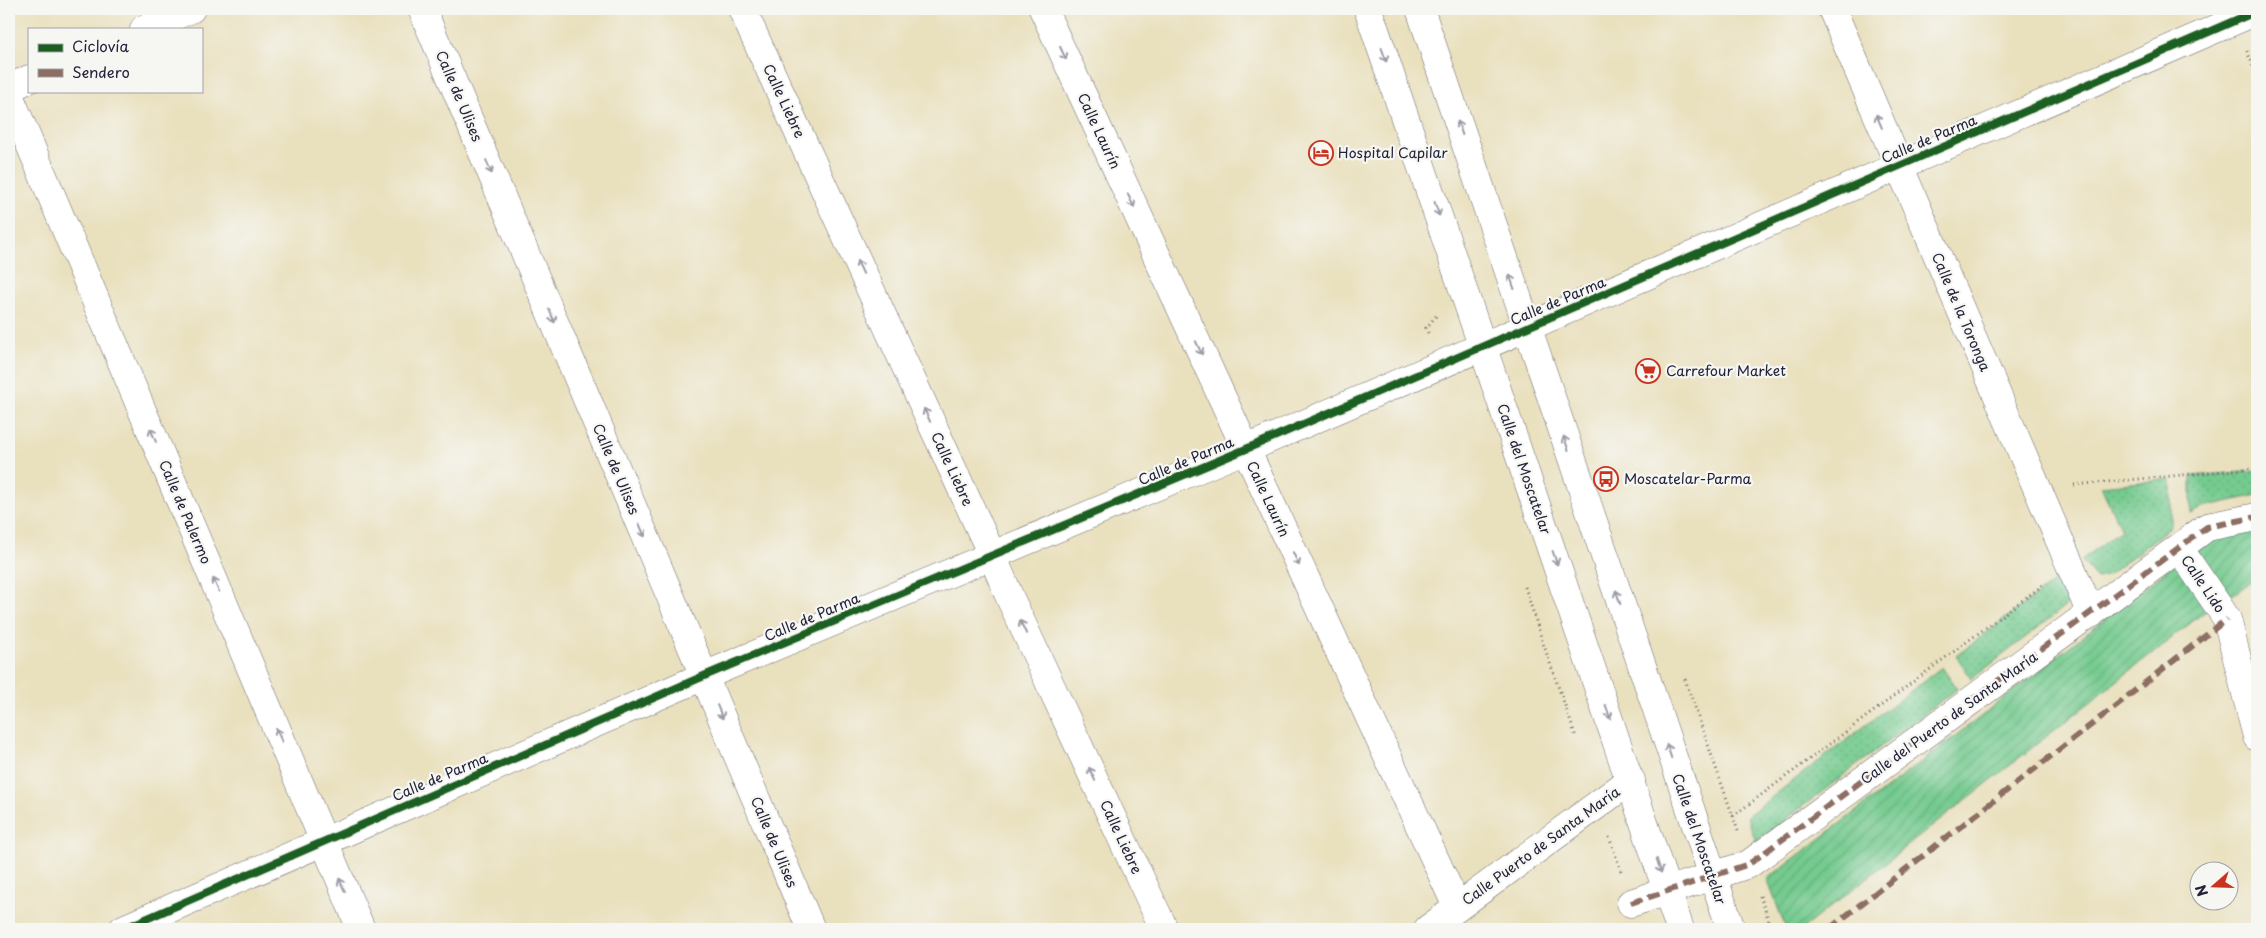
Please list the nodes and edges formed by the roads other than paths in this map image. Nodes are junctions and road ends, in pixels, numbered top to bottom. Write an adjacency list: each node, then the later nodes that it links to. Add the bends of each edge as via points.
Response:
1 (191, 9): 9 (street)
2 (422, 9): 21 (street, Calle de Ulises, one-way to 21)
3 (742, 9): 19 (street, Calle Liebre, one-way to 3)
4 (1043, 9): 16 (street, Calle Laurín, one-way to 16)
5 (1368, 9): 15 (street, Calle del Moscatelar, one-way to 15)
6 (1420, 9): 14 (street, Calle del Moscatelar, one-way to 6)
7 (1832, 9): 13 (street, Calle de la Toronga, one-way to 7)
8 (2257, 11): 13 (street, Calle de Parma)
9 (146, 28)
10 (28, 79): 11 (street)
11 (9, 88)
12 (9, 95): 24 (street, Calle de Palermo, one-way to 12)
13 (1899, 166): 14 (street, Calle de Parma); 20 (street, Calle de la Toronga)
14 (1527, 328): 15 (street, Calle de Parma); 25 (street, Calle del Moscatelar, one-way to 14)
15 (1483, 346): 16 (street, Calle de Parma); 23 (street, Calle del Moscatelar, one-way to 23)
16 (1246, 449): 19 (street, Calle de Parma); 28 (street, Calle Laurín, one-way to 28)
17 (2257, 517): 18 (street, Calle del Puerto de Santa María, via 2207,527)
18 (2179, 548): 20 (street, Calle del Puerto de Santa María); 22 (street, Calle Lido, via 2227,619)
19 (992, 555): 21 (street, Calle de Parma); 32 (street, Calle Liebre, one-way to 19)
20 (2091, 614): 25 (street, Calle del Puerto de Santa María, via 1749,864)
21 (704, 676): 24 (street, Calle de Parma); 31 (street, Calle de Ulises, one-way to 31)
22 (2257, 736)
23 (1631, 780): 26 (street, Calle del Moscatelar, one-way to 26); 28 (street, Calle Puerto de Santa María)
24 (323, 842): 29 (street, Calle de Parma); 30 (street, Calle de Palermo, one-way to 24)
25 (1712, 877): 26 (street, Calle del Puerto de Santa María); 35 (street, Calle del Moscatelar)
26 (1667, 892): 27 (street, Calle del Puerto de Santa María); 34 (street, Calle del Moscatelar)
27 (1631, 903)
28 (1457, 907): 33 (street, Calle Puerto de Santa María)
29 (122, 929)
30 (361, 929)
31 (810, 929)
32 (1164, 929)
33 (1428, 929)
34 (1680, 929)
35 (1730, 929)

